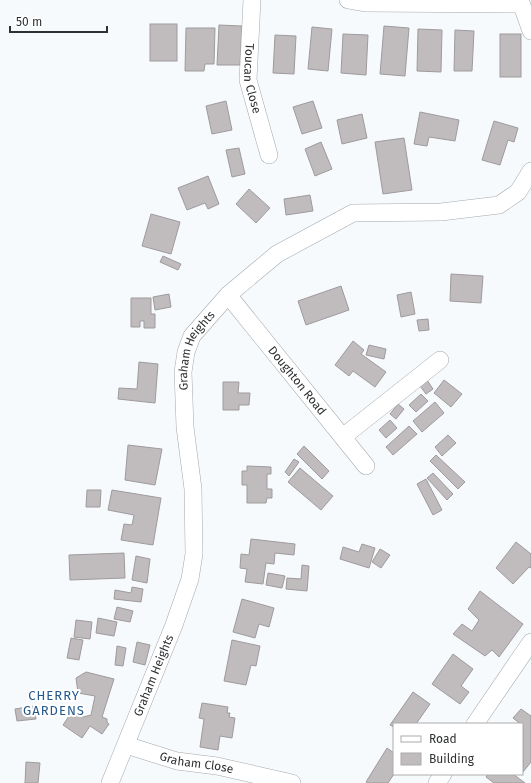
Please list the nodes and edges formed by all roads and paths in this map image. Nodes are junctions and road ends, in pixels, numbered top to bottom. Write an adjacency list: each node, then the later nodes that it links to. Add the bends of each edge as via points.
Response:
1 (252, 0): 5 (street, Toucan Close, via 248,80)
2 (348, 0): 3 (street, via 381,3)
3 (520, 2): 4 (street)
4 (531, 31)
5 (269, 155)
6 (531, 172): 7 (street, Graham Heights, via 518,192 500,205 441,212 353,213 277,254)
7 (228, 295): 9 (street, Doughton Road); 13 (street, Graham Heights, via 192,336 186,352 183,372 185,427 194,489 194,554 190,579 174,625)
8 (440, 360): 9 (street)
9 (344, 436): 10 (street, Doughton Road)
10 (366, 466)
11 (531, 642): 12 (street)
12 (476, 723)
13 (126, 745): 14 (street, Graham Heights); 15 (street, Graham Close, via 177,761 217,766)
14 (110, 783)
15 (292, 783)

